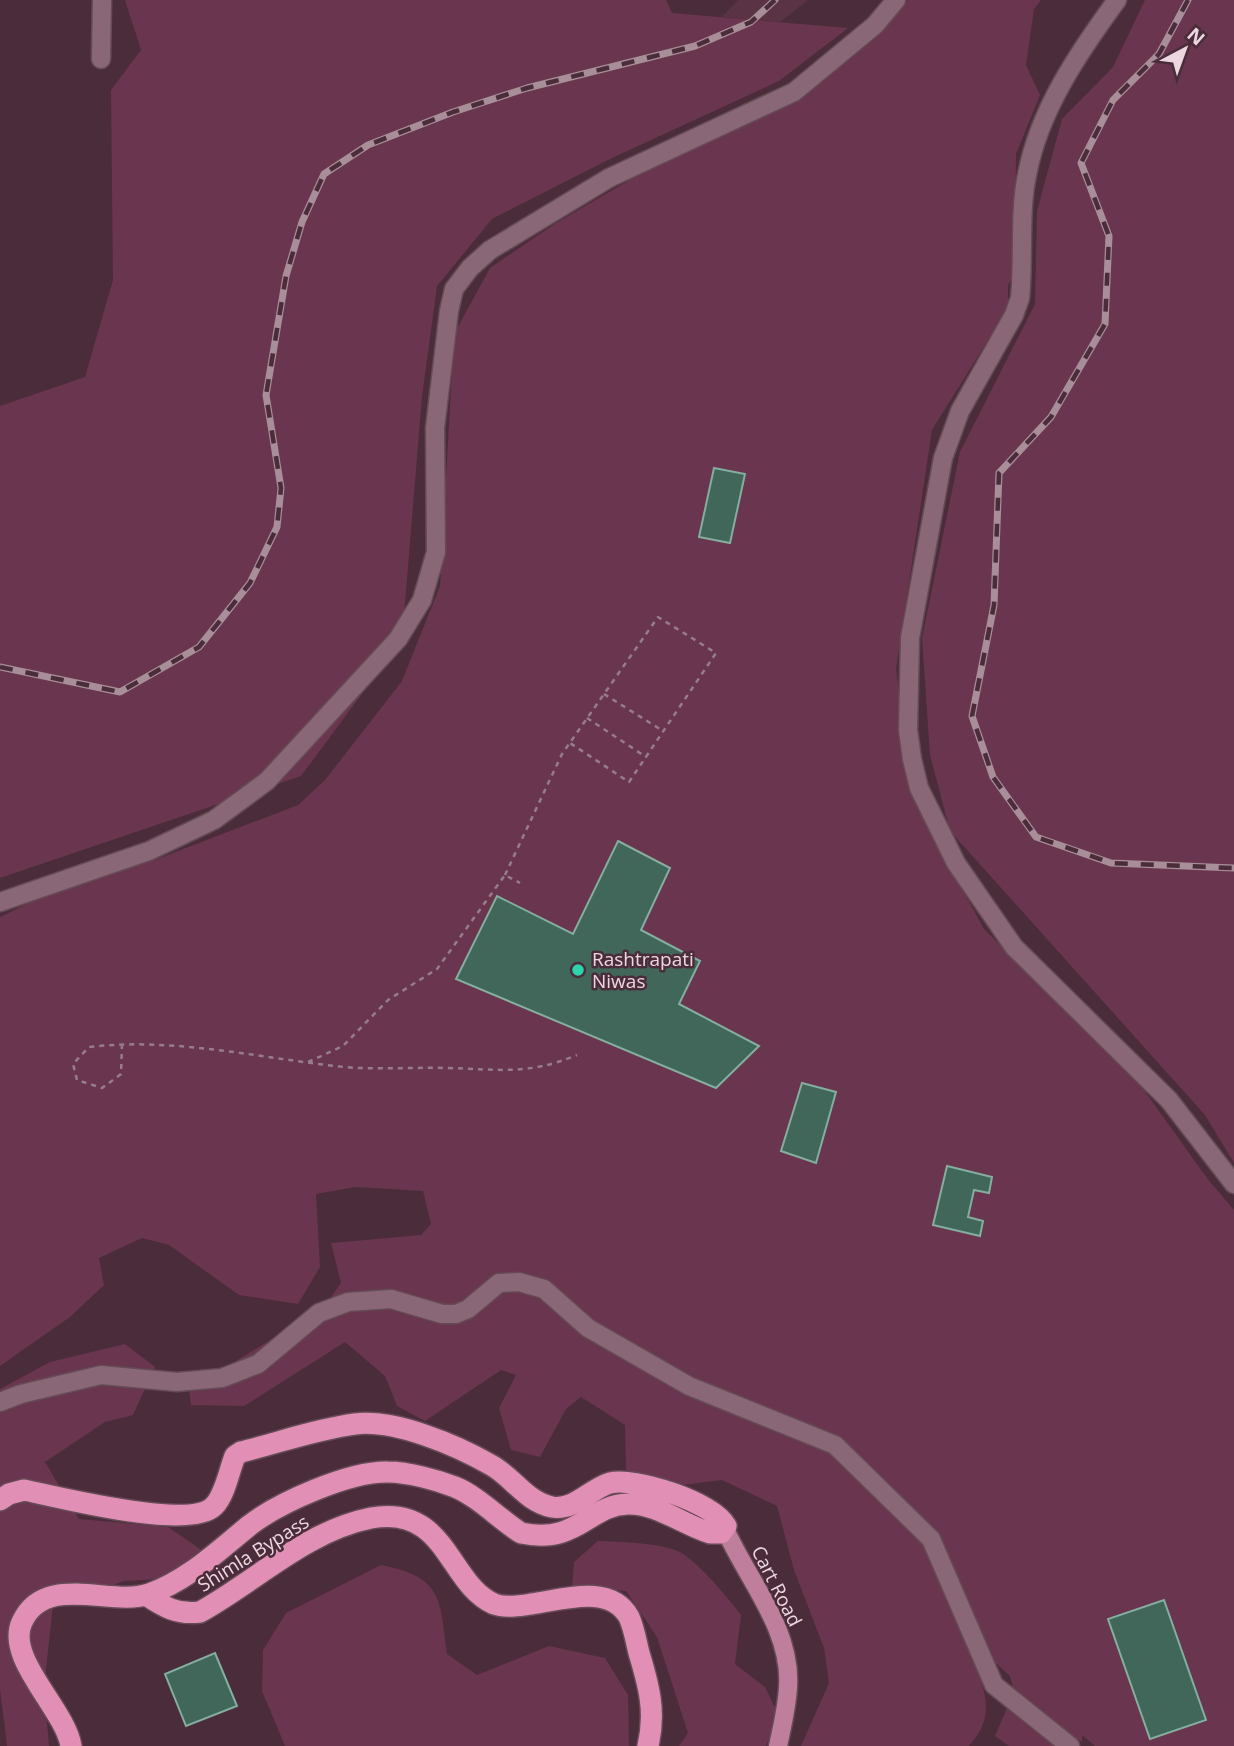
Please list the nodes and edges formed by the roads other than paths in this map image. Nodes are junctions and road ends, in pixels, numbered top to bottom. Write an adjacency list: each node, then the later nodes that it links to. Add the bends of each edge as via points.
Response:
1 (102, 0): 4 (street)
2 (896, 0): 5 (street, via 875,25 794,92 609,178 490,250 470,268 454,289 449,311 435,428 436,552 422,600 398,639 267,781 214,820 149,851)
3 (1117, 0): 6 (street, via 1086,41 1051,107 1026,176 1020,298 960,411 946,448 910,638 908,730 919,788 956,863 1000,929 1054,989 1168,1100)
4 (101, 59)
5 (0, 902)
6 (1234, 1184)
7 (0, 1402): 14 (street, via 101,1375 177,1382 222,1378 258,1364 319,1313 348,1302 391,1299 456,1314 499,1283 519,1282 544,1289 588,1328 689,1386 835,1445 931,1539 994,1685)
8 (0, 1500): 9 (highway, via 24,1490 162,1516 207,1511 217,1502 235,1456 241,1452 357,1424 395,1426 448,1445 493,1465 534,1500 554,1507 571,1505 604,1485 623,1481 688,1499 717,1516)
9 (725, 1529): 10 (highway, via 710,1533 643,1506 626,1504 570,1531 532,1535 521,1533 456,1488 390,1472 359,1475 254,1522 187,1574); 13 (main road, Cart Road, via 780,1635 787,1662 789,1686)
10 (146, 1595): 11 (highway, via 64,1594 43,1599 20,1624 18,1643 69,1732); 12 (highway, Shimla Bypass, via 169,1610 200,1612 321,1535 372,1518 401,1518 427,1528 495,1604 602,1596 624,1610 652,1698)
11 (71, 1746)
12 (648, 1746)
13 (778, 1746)
14 (1070, 1746)

